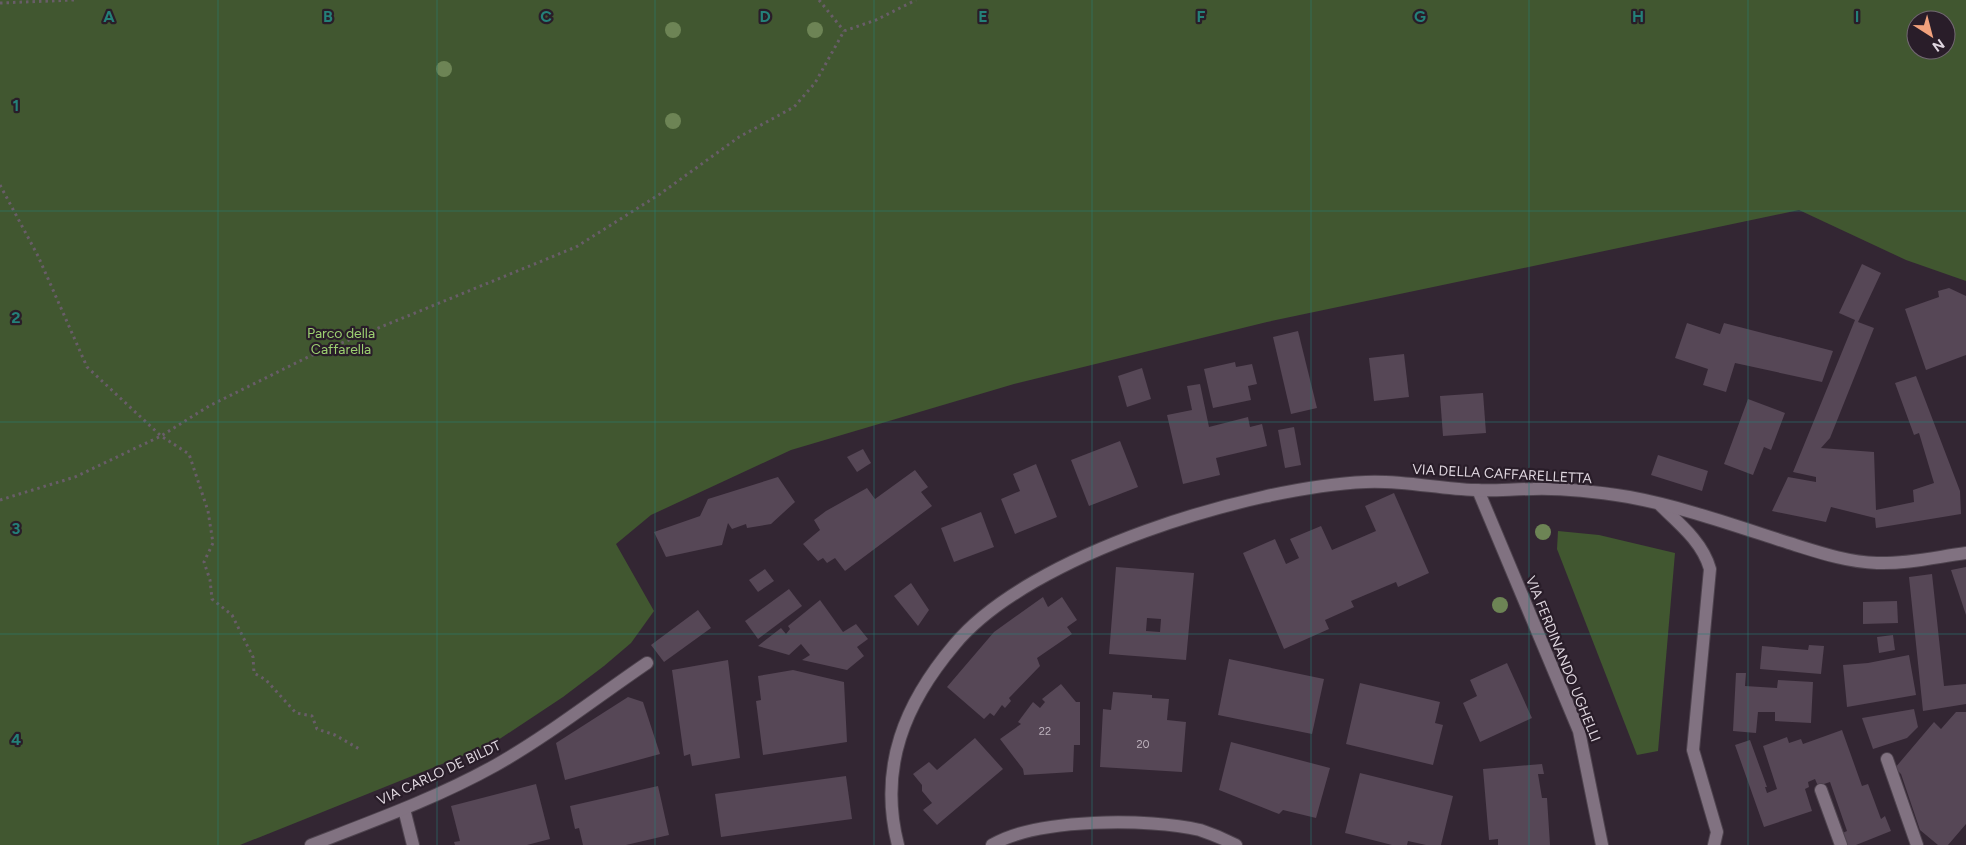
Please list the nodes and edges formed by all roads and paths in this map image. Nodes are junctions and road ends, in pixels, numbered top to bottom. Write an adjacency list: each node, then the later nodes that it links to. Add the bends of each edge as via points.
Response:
1 (74, 0): 4 (path)
2 (819, 0): 5 (path)
3 (916, 0): 5 (path)
4 (0, 3)
5 (844, 32): 7 (path, via 815,83 794,107 739,137 660,194 576,247 310,356 209,406)
6 (0, 185): 7 (path, via 38,256 86,367)
7 (160, 436): 9 (path, via 76,477); 13 (path, via 189,454 208,512 213,542 204,562 212,599 232,615 253,657 254,673 266,680 296,713 312,716 317,729)
8 (1478, 490): 10 (street, VIA DELLA CAFFARELLETTA, via 1572,490); 19 (street, VIA DELLA CAFFARELLETTA, via 1370,482 1283,493 1161,526 1092,552 1031,584 974,624 949,650 918,693 904,726 892,771 892,815); 22 (street, VIA FERDINANDO UGHELLI, via 1579,731)
9 (0, 500)
10 (1659, 504): 11 (street, VIA DELLA CAFFARELLETTA, via 1844,559 1887,563); 23 (street, via 1697,543 1710,569 1693,750 1717,832)
11 (1966, 553)
12 (647, 663): 16 (street, VIA CARLO DE BILDT, via 518,752 474,777)
13 (361, 750)
14 (1886, 760): 25 (street)
15 (1821, 790): 24 (street)
16 (404, 809): 17 (street, VIA CARLO DE BILDT); 18 (street)
17 (311, 845)
18 (413, 845)
19 (898, 845)
20 (992, 845): 21 (street, via 1032,829 1138,824 1185,828 1214,835)
21 (1235, 845)
22 (1602, 845)
23 (1714, 845)
24 (1841, 845)
25 (1917, 845)

